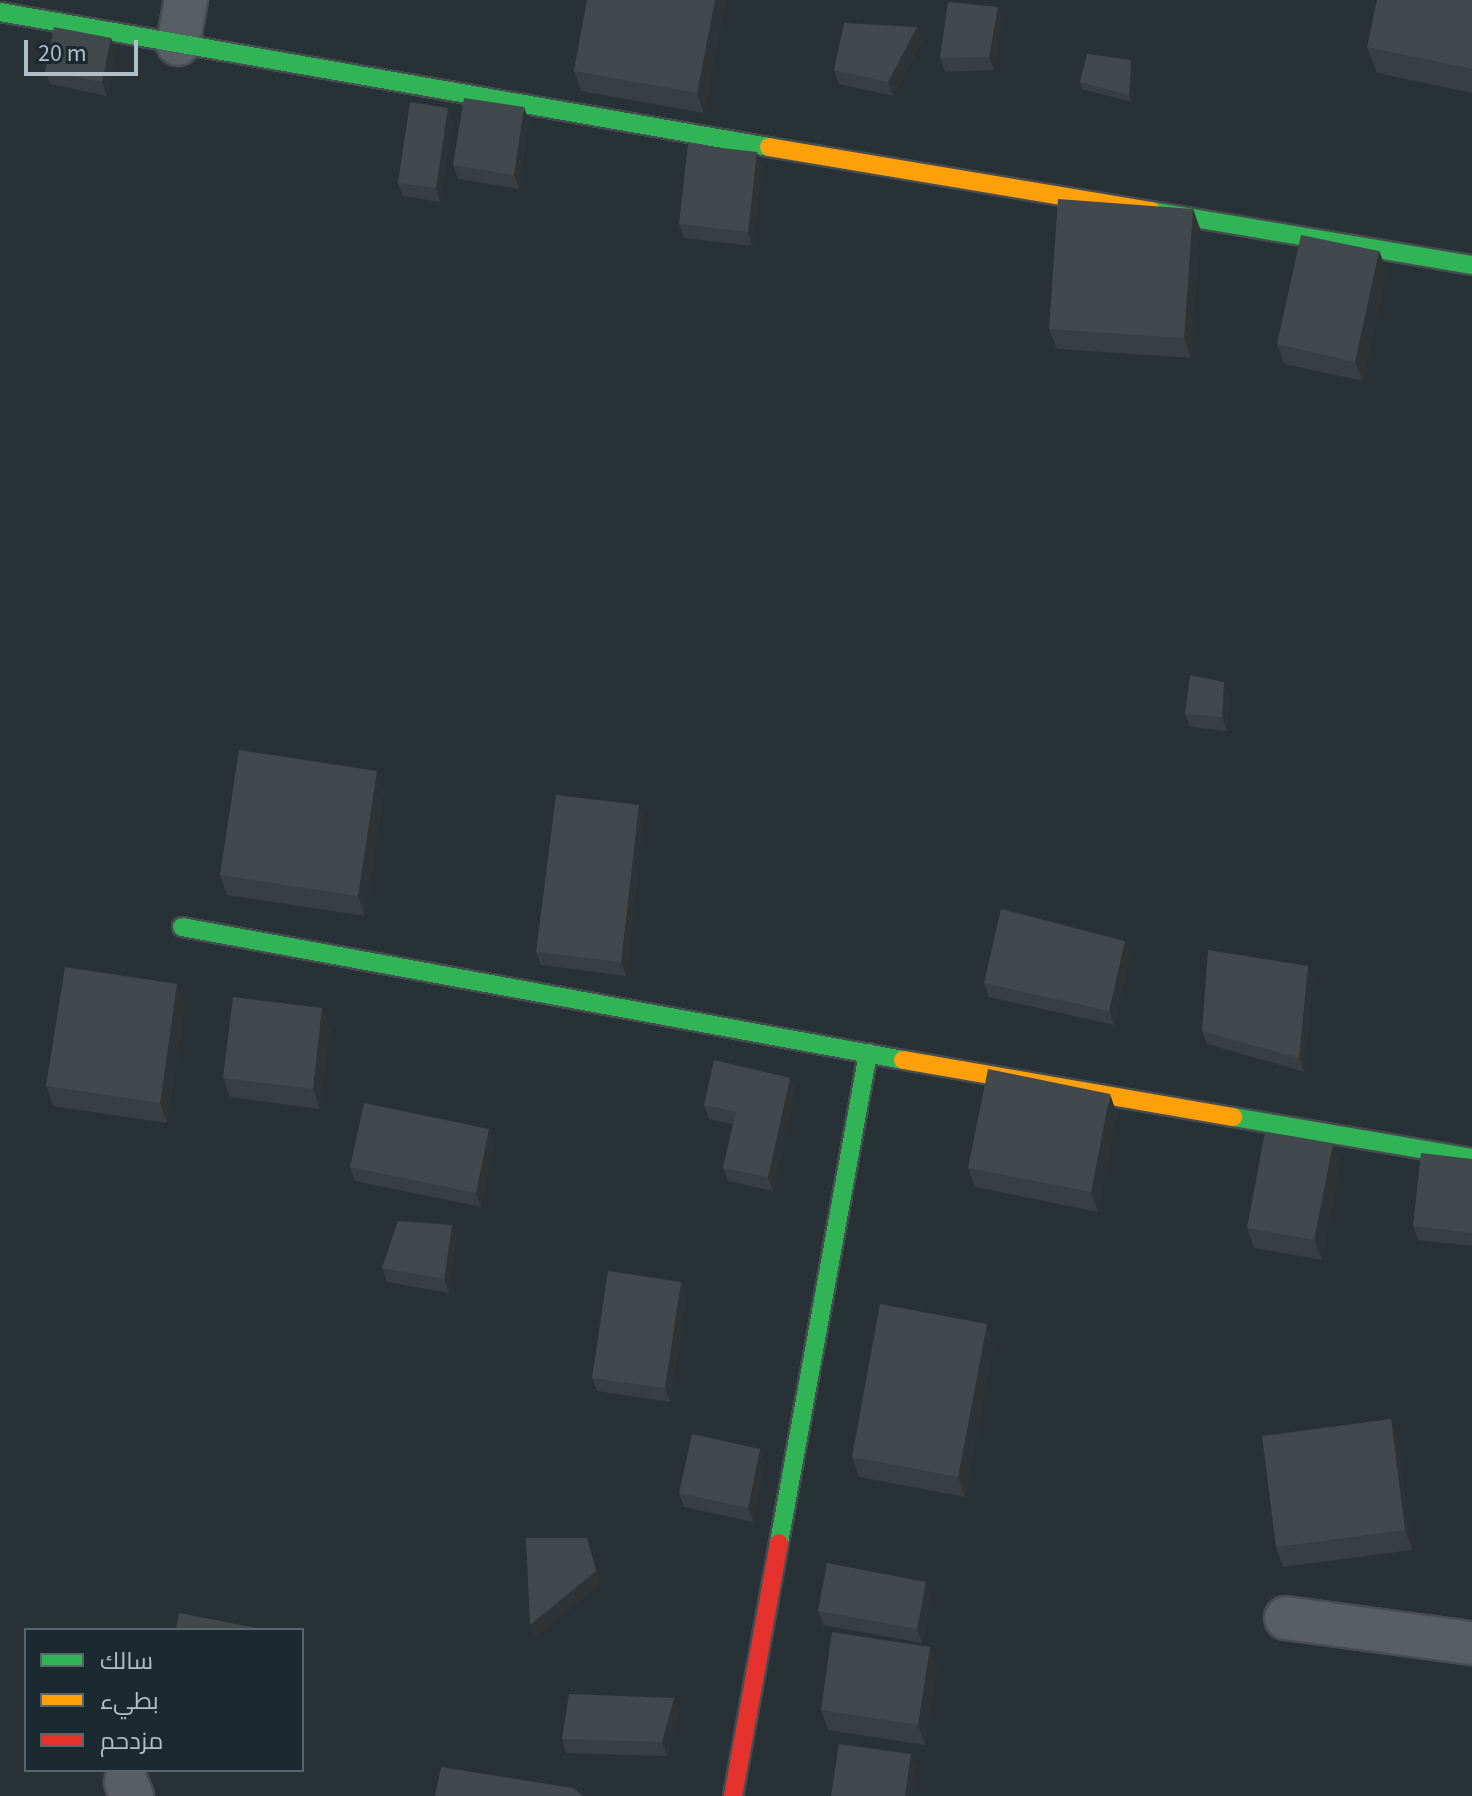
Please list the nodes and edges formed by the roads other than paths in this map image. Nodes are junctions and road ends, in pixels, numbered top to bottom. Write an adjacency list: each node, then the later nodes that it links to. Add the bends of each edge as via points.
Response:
1 (186, 0): 3 (street)
2 (0, 12): 3 (street)
3 (178, 44): 4 (street)
4 (1472, 265)
5 (182, 927): 6 (street)
6 (868, 1053): 7 (street); 10 (street)
7 (1472, 1158)
8 (1286, 1618): 9 (street)
9 (1472, 1643)
10 (733, 1796)

